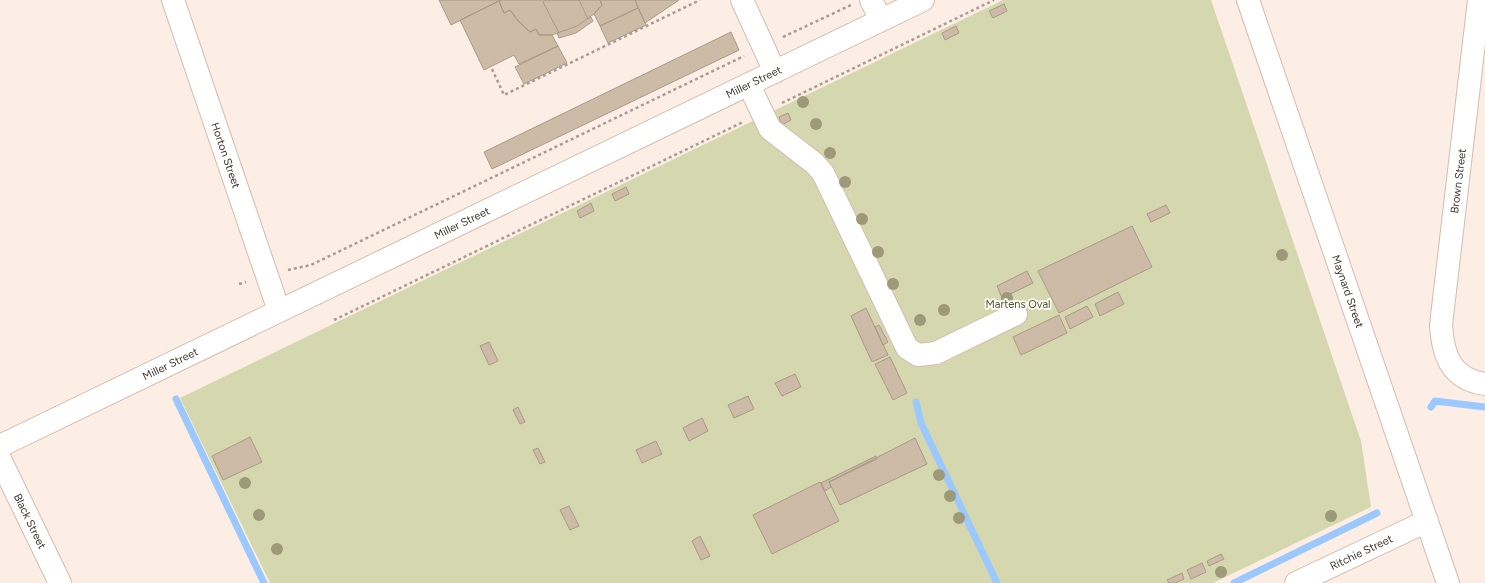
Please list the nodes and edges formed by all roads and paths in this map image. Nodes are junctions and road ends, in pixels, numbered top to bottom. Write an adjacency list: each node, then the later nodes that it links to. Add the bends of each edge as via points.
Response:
1 (173, 0): 15 (street, Horton Street)
2 (700, 0): 11 (path, via 504,95)
3 (742, 0): 10 (street)
4 (923, 0): 9 (street, Miller Street)
5 (994, 0): 14 (path)
6 (1248, 0): 23 (street, Maynard Street)
7 (1479, 0): 20 (street, Brown Street, via 1441,325 1444,350 1456,372 1466,379)
8 (862, 2): 9 (street); 10 (path)
9 (881, 20): 12 (street, Miller Street)
10 (764, 46): 12 (street); 15 (path, via 311,265)
11 (492, 69)
12 (776, 72): 13 (street, Miller Street)
13 (749, 85): 14 (street); 17 (street, Miller Street)
14 (763, 113): 18 (street, via 770,129 823,173 904,343 913,353 923,356 936,354); 19 (path)
15 (267, 276): 16 (path); 17 (street, Horton Street)
16 (239, 284)
17 (279, 311): 21 (street, Miller Street)
18 (1016, 314)
19 (334, 320)
20 (1485, 384)
21 (0, 446)
22 (0, 459): 24 (street, Black Street)
23 (1427, 521): 25 (street, Ritchie Street); 26 (street, Maynard Street)
24 (60, 583)
25 (1296, 583)
26 (1448, 583)

